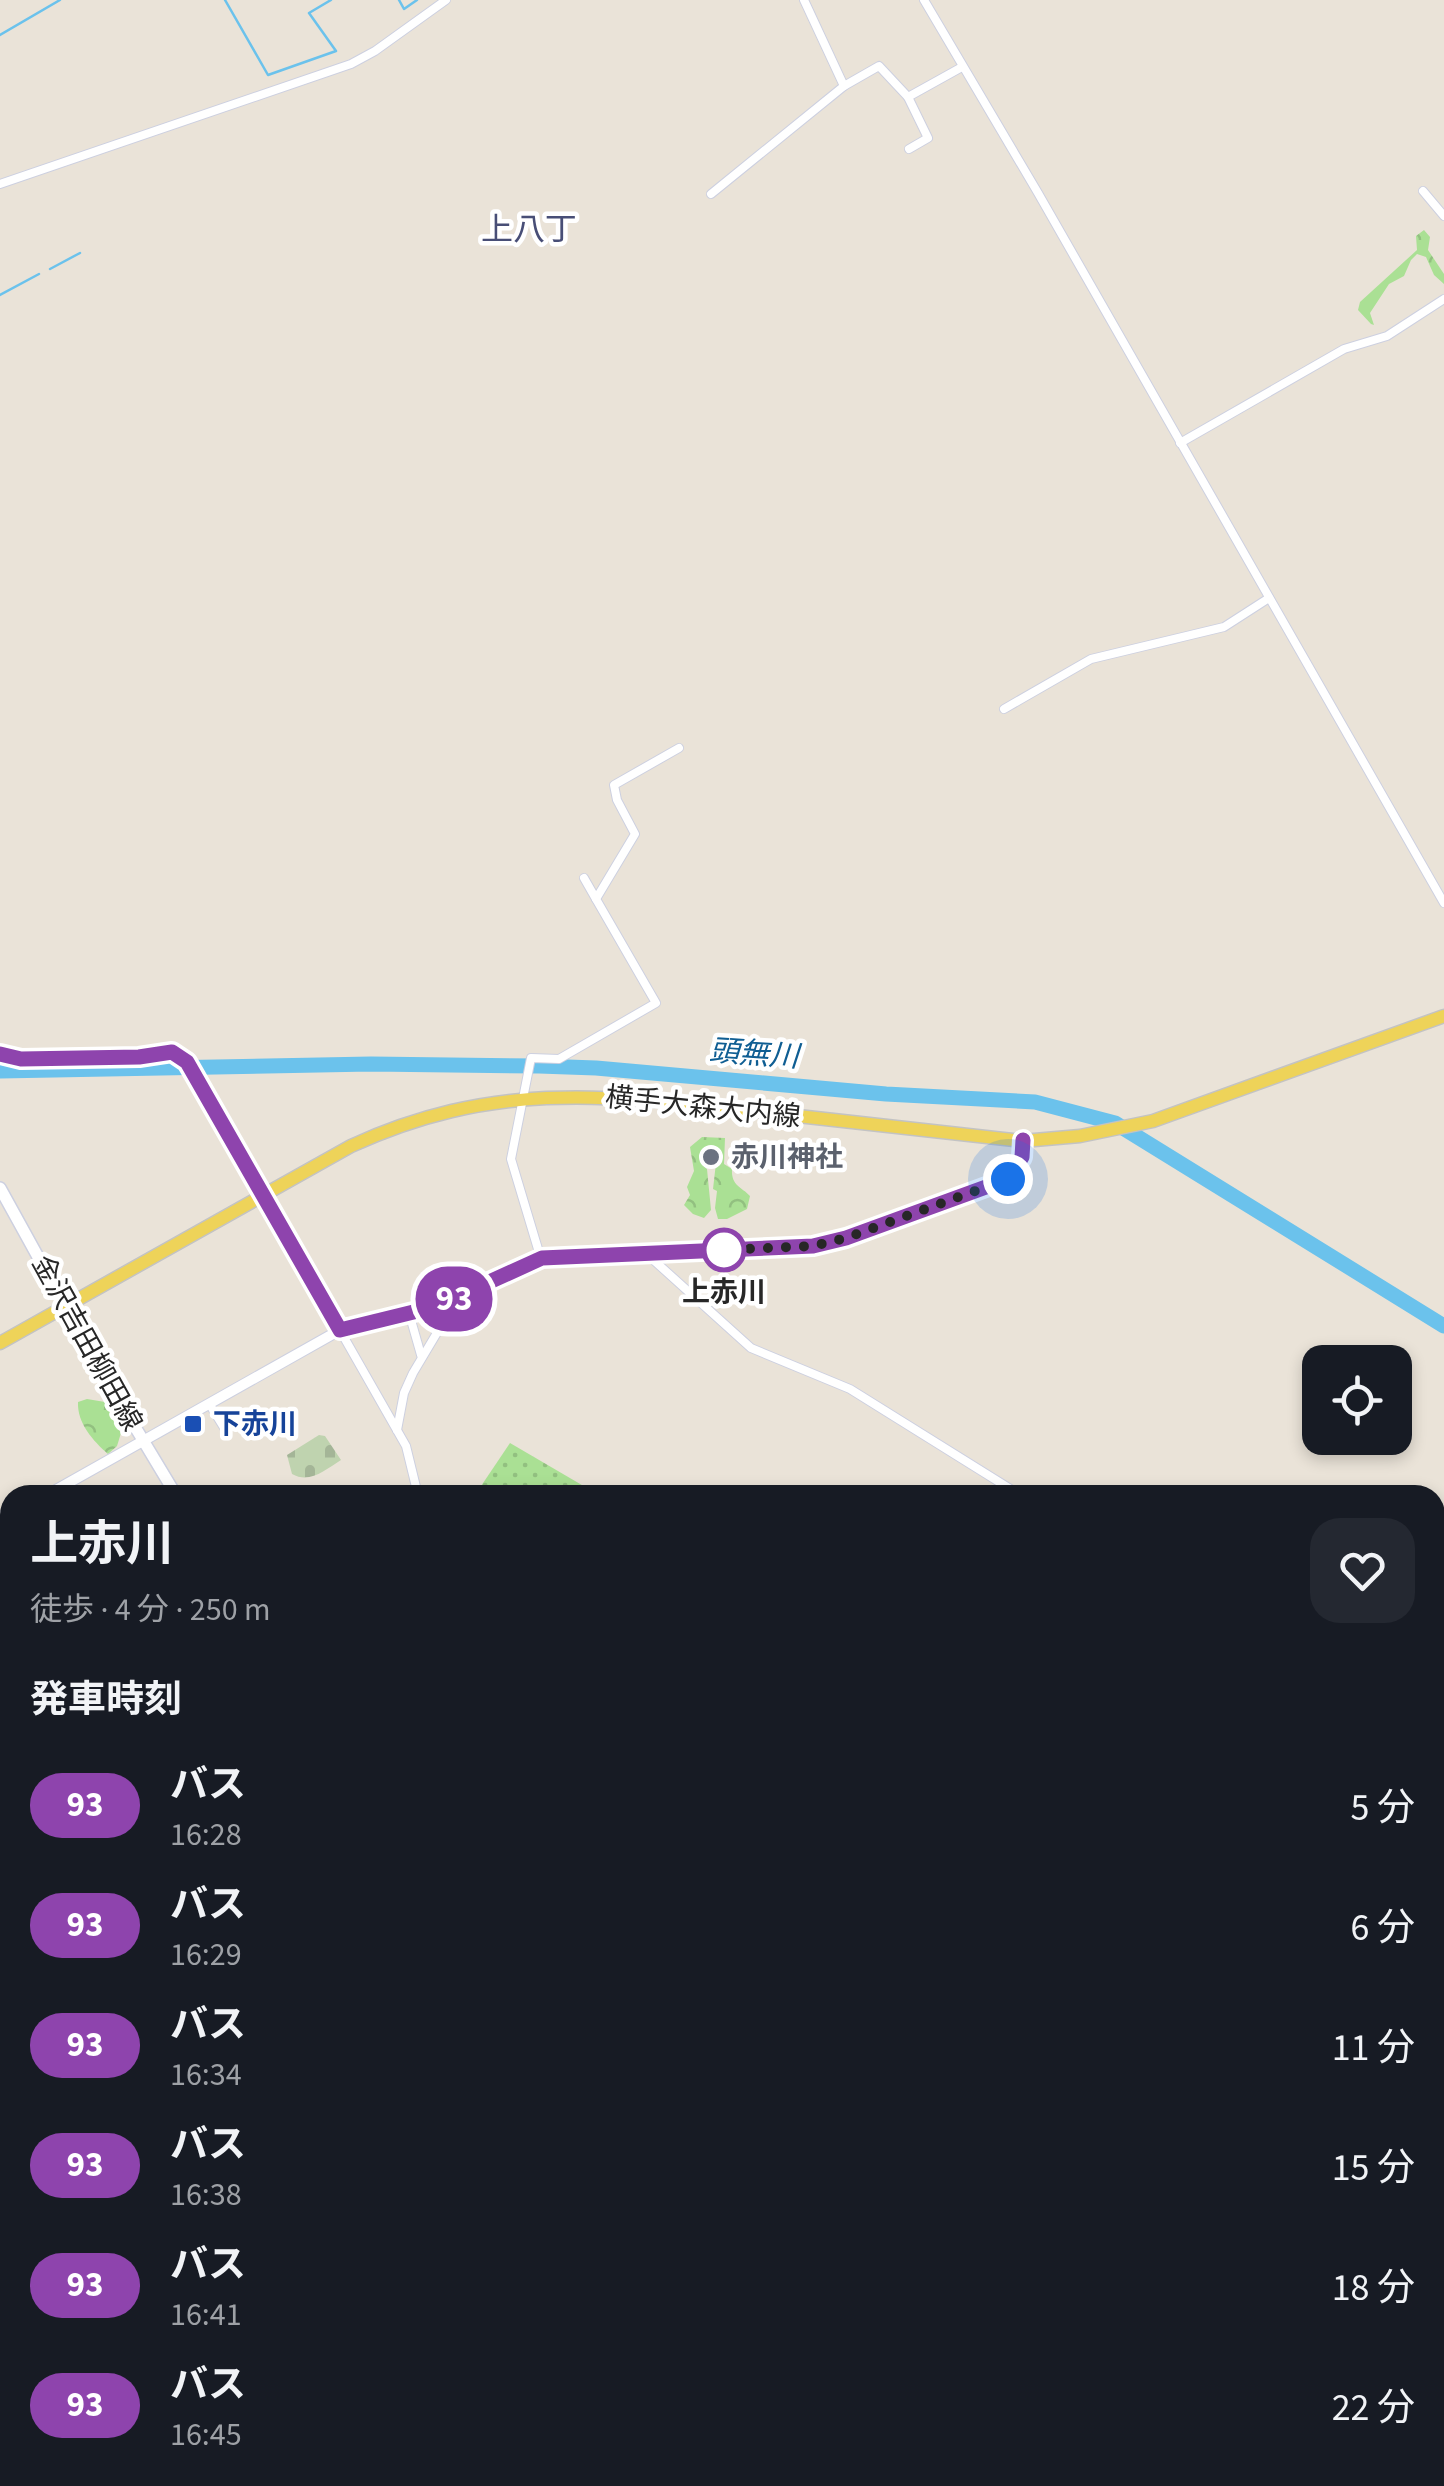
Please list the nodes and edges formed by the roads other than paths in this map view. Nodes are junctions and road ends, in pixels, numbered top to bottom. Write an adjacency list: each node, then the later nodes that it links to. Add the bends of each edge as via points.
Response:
1 (446, 0): 9 (street, via 351,64)
2 (820, 0): 4 (street)
3 (924, 0): 5 (street)
4 (806, 4): 6 (street)
5 (962, 67): 7 (street); 14 (street)
6 (844, 86): 7 (street, via 880,66); 11 (street)
7 (908, 97): 8 (street, via 928,138)
8 (909, 149)
9 (0, 184)
10 (1423, 191): 12 (street)
11 (711, 194)
12 (1444, 216)
13 (1444, 299): 14 (street, via 1387,336 1344,349)
14 (1180, 443): 15 (street)
15 (1269, 598): 16 (street, via 1224,627 1091,659); 20 (street)
16 (1004, 709)
17 (679, 748): 19 (street, via 614,785 635,834)
18 (584, 878): 19 (street)
19 (596, 899): 23 (street, via 656,1004 558,1059 531,1058)
20 (1444, 903)
21 (1444, 1016): 24 (main road, 横手大森大内線, via 1152,1121)
22 (0, 1054): 26 (street, via 21,1059 172,1052 207,1091)
23 (525, 1097): 24 (main road, 横手大森大内線, via 654,1100); 26 (main road, 横手大森大内線, via 393,1126); 28 (street, via 511,1159)
24 (1023, 1140): 27 (street, via 1022,1157 1008,1179 846,1238)
25 (0, 1188): 30 (main road, 金沢吉田柳田線)
26 (262, 1194): 30 (main road, 横手大森大内線); 32 (street)
27 (649, 1256): 28 (street); 42 (street, via 752,1348 850,1390)
28 (542, 1258): 29 (street)
29 (450, 1301): 31 (street); 34 (street)
30 (66, 1305): 33 (main road, 横手大森大内線); 38 (main road, 金沢吉田柳田線)
31 (409, 1313): 32 (street); 34 (street)
32 (340, 1330): 35 (street); 36 (street)
33 (0, 1343)
34 (422, 1355): 36 (street)
35 (210, 1405): 37 (street); 38 (street)
36 (396, 1430): 41 (street)
37 (226, 1431)
38 (143, 1444): 39 (street); 40 (main road, 金沢吉田柳田線)
39 (66, 1485)
40 (170, 1485)
41 (416, 1485)
42 (1004, 1485)

